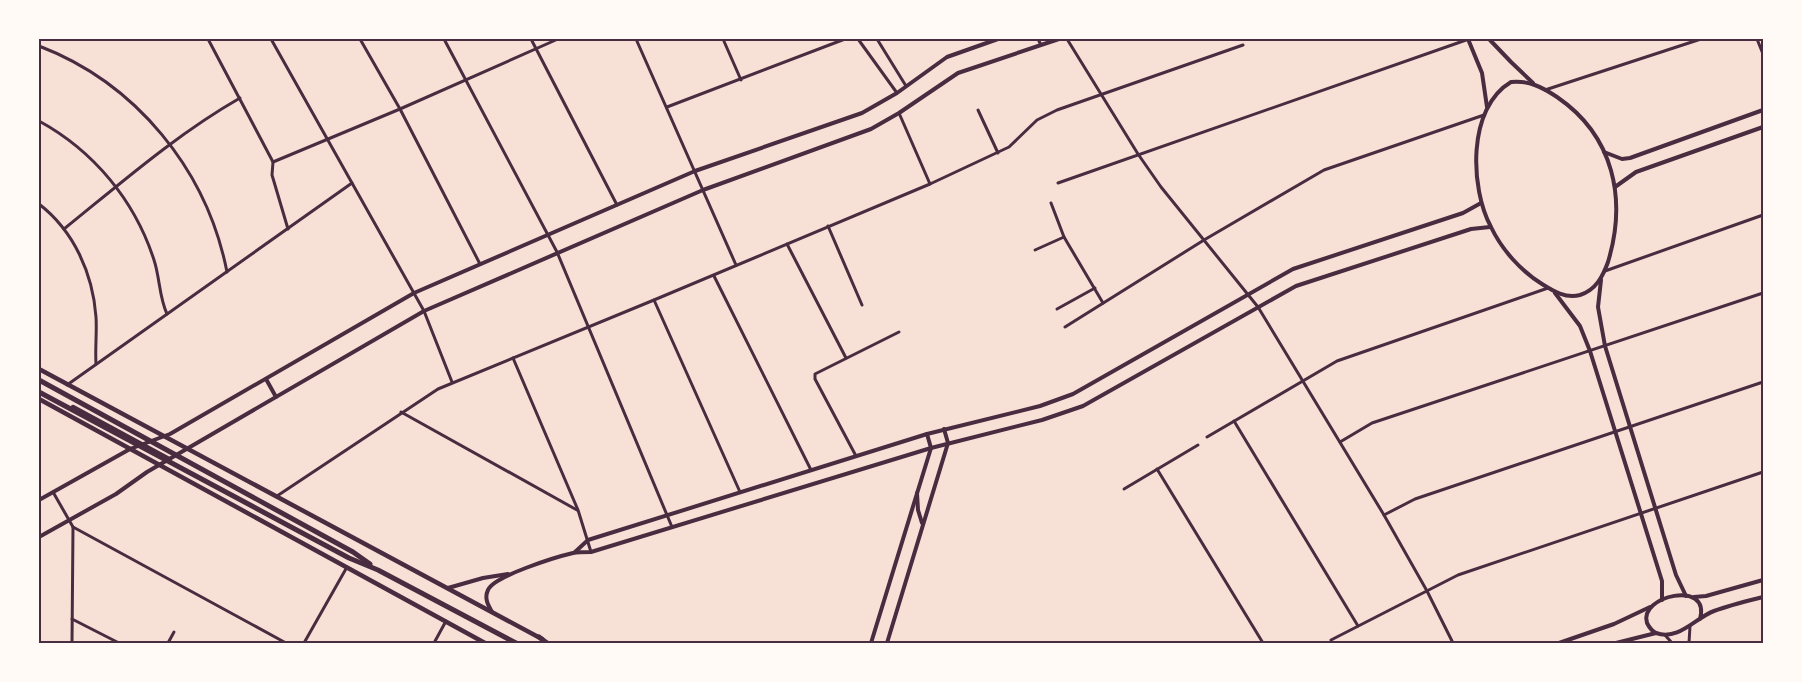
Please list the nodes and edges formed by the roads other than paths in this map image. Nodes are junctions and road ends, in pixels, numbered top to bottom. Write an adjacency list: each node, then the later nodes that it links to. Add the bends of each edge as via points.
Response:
1 (208, 39): 32 (street)
2 (271, 39): 42 (street)
3 (360, 39): 35 (street)
4 (444, 39): 25 (street)
5 (531, 39): 23 (street)
6 (558, 39): 23 (street)
7 (636, 39): 33 (street)
8 (723, 39): 26 (street)
9 (845, 39): 26 (street)
10 (858, 39): 30 (street)
11 (877, 39): 28 (street)
12 (998, 39): 28 (street, via 947,57)
13 (1038, 39): 20 (street)
14 (1059, 39): 20 (street)
15 (1067, 39): 31 (street)
16 (1469, 39): 34 (street, via 1482,73); 46 (street)
17 (1489, 39): 27 (street)
18 (1701, 39): 29 (street)
19 (1757, 39): 24 (street)
20 (1041, 45): 38 (street, via 958,73)
21 (1243, 45): 31 (street)
22 (39, 46): 43 (street, via 106,81 155,124)
23 (536, 49): 25 (street); 58 (street)
24 (1763, 54)
25 (467, 79): 35 (street); 64 (street)
26 (741, 80): 33 (street)
27 (1536, 85): 29 (street); 34 (street, via 1511,82 1497,92)
28 (906, 86): 30 (street)
29 (1545, 90): 44 (street, via 1580,117)
30 (897, 93): 48 (street, via 862,113)
31 (1101, 94): 45 (street, via 1037,120); 46 (street)
32 (240, 98): 43 (street); 47 (street)
33 (667, 107): 48 (street)
34 (1487, 108): 39 (street)
35 (400, 109): 42 (street); 70 (street)
36 (978, 110): 45 (street)
37 (1763, 110): 44 (street, via 1630,158)
38 (899, 113): 50 (street); 54 (street, via 871,129)
39 (1484, 115): 56 (street, via 1477,152); 66 (street, via 1324,170)
40 (39, 121): 52 (street, via 80,148)
41 (1763, 128): 53 (street, via 1636,172)
42 (328, 140): 47 (street); 49 (street)
43 (170, 144): 52 (street); 73 (street, via 208,210)
44 (1604, 152): 53 (street)
45 (998, 153): 50 (street)
46 (1138, 154): 51 (street); 66 (street)
47 (273, 162): 63 (street, via 272,175)
48 (695, 171): 54 (street); 58 (street)
49 (352, 183): 63 (street); 78 (street)
50 (930, 183): 60 (street)
51 (1058, 183)
52 (116, 186): 62 (street); 87 (street, via 149,246)
53 (1615, 187): 72 (street, via 1615,238)
54 (703, 190): 69 (street); 71 (street)
55 (1051, 203): 65 (street)
56 (1481, 203): 61 (street); 80 (street, via 1463,213 1293,269)
57 (39, 204): 62 (street)
58 (617, 205): 64 (street)
59 (1763, 216): 72 (street)
60 (828, 226): 67 (street); 83 (street)
61 (1490, 227): 77 (street, via 1519,266); 84 (street, via 1471,229 1303,283)
62 (64, 229): 95 (street, via 83,261 93,293)
63 (288, 229): 73 (street)
64 (547, 234): 69 (street); 70 (street)
65 (1064, 237): 68 (street); 76 (street)
66 (1204, 240): 80 (street); 82 (street)
67 (787, 244): 71 (street); 94 (street)
68 (1035, 250)
69 (557, 252): 86 (street); 88 (street)
70 (480, 264): 78 (street)
71 (736, 265): 74 (street)
72 (1605, 271): 75 (street)
73 (227, 272): 87 (street)
74 (714, 275): 81 (street); 125 (street)
75 (1601, 278): 77 (street, via 1591,290 1581,294 1568,295); 91 (street, via 1598,307)
76 (1095, 288): 82 (street); 85 (street)
77 (1551, 289): 92 (street, via 1580,326); 99 (street, via 1336,361)
78 (414, 293): 86 (street); 98 (street)
79 (1763, 293): 91 (street)
80 (1249, 294): 84 (street); 109 (street, via 1073,394)
81 (654, 300): 88 (street); 130 (street)
82 (1103, 303): 89 (street)
83 (862, 305)
84 (1258, 307): 99 (street); 115 (street, via 1083,406)
85 (1057, 309)
86 (424, 311): 100 (street); 104 (street)
87 (168, 314): 95 (street)
88 (588, 327): 93 (street); 137 (street)
89 (1065, 327)
90 (899, 332): 94 (street)
91 (1605, 346): 92 (street); 108 (street)
92 (1590, 351): 110 (street); 114 (street, via 1372,423)
93 (513, 358): 100 (street); 134 (street)
94 (846, 358): 121 (street, via 815,374 815,379)
95 (96, 364): 102 (street)
96 (39, 369): 102 (main road)
97 (39, 380): 147 (main road, via 353,552)
98 (266, 380): 104 (street); 112 (street)
99 (1303, 381): 107 (street); 114 (street)
100 (452, 382): 106 (street)
101 (1763, 382): 108 (street)
102 (67, 384): 112 (main road)
103 (39, 391): 116 (main road); 147 (main road)
104 (276, 397): 120 (street)
105 (39, 399): 119 (main road)
106 (401, 412): 131 (street); 134 (street)
107 (1234, 421): 113 (street); 161 (street)
108 (1630, 427): 110 (street); 133 (street)
109 (944, 429): 111 (street); 115 (street)
110 (1615, 432): 135 (street); 136 (street, via 1415,499)
111 (927, 434): 118 (street); 121 (street)
112 (164, 437): 116 (street); 120 (main road)
113 (1207, 437)
114 (1340, 442): 136 (street)
115 (948, 443): 118 (street); 139 (street)
116 (145, 445): 119 (street); 122 (main road)
117 (1198, 445): 124 (street)
118 (930, 448): 127 (street); 141 (street)
119 (130, 449): 123 (main road); 129 (street)
120 (186, 449): 122 (street); 131 (main road)
121 (856, 456): 125 (street)
122 (169, 459): 123 (street)
123 (159, 465): 138 (street); 146 (main road)
124 (1157, 469): 128 (street); 179 (street)
125 (811, 470): 130 (street)
126 (1763, 472): 133 (street)
127 (917, 489): 139 (street); 177 (street)
128 (1124, 489)
129 (53, 492): 132 (street); 138 (street)
130 (740, 492): 137 (street)
131 (275, 497): 150 (main road)
132 (39, 500)
133 (1655, 508): 135 (street); 152 (street)
134 (578, 510): 143 (street)
135 (1640, 514): 151 (street, via 1458,575); 155 (street, via 1662,581)
136 (1384, 515): 151 (street)
137 (668, 516): 141 (street); 143 (street)
138 (69, 520): 140 (street); 142 (street)
139 (922, 524): 178 (street)
140 (73, 526): 158 (street); 171 (street)
141 (672, 527): 144 (street)
142 (39, 537)
143 (588, 540): 144 (street); 145 (street)
144 (591, 552): 145 (street)
145 (574, 553): 148 (street)
146 (347, 567): 160 (main road); 172 (street)
147 (378, 570): 175 (main road)
148 (512, 573): 150 (street); 157 (street, via 487,592 487,602)
149 (1763, 580): 153 (street)
150 (447, 588): 157 (main road)
151 (1427, 591): 161 (street); 180 (street)
152 (1686, 596): 153 (street); 155 (street)
153 (1692, 597): 159 (street, via 1702,607)
154 (1763, 597): 159 (street)
155 (1662, 600): 156 (street)
156 (1651, 607): 164 (street, via 1646,620); 181 (street)
157 (498, 616): 166 (main road)
158 (72, 619): 168 (street); 169 (street)
159 (1700, 619): 162 (street)
160 (446, 621): 173 (street); 174 (main road)
161 (1358, 626): 167 (street)
162 (1690, 626): 165 (street); 184 (street)
163 (174, 632): 170 (street)
164 (1657, 633): 165 (street); 182 (street)
165 (1664, 634): 183 (street)
166 (539, 637): 176 (main road)
167 (1331, 640)
168 (72, 643)
169 (119, 643)
170 (168, 643)
171 (286, 643)
172 (304, 643)
173 (434, 643)
174 (485, 643)
175 (516, 643)
176 (548, 643)
177 (871, 643)
178 (887, 643)
179 (1263, 643)
180 (1453, 643)
181 (1558, 643)
182 (1616, 643)
183 (1672, 643)
184 (1689, 643)

